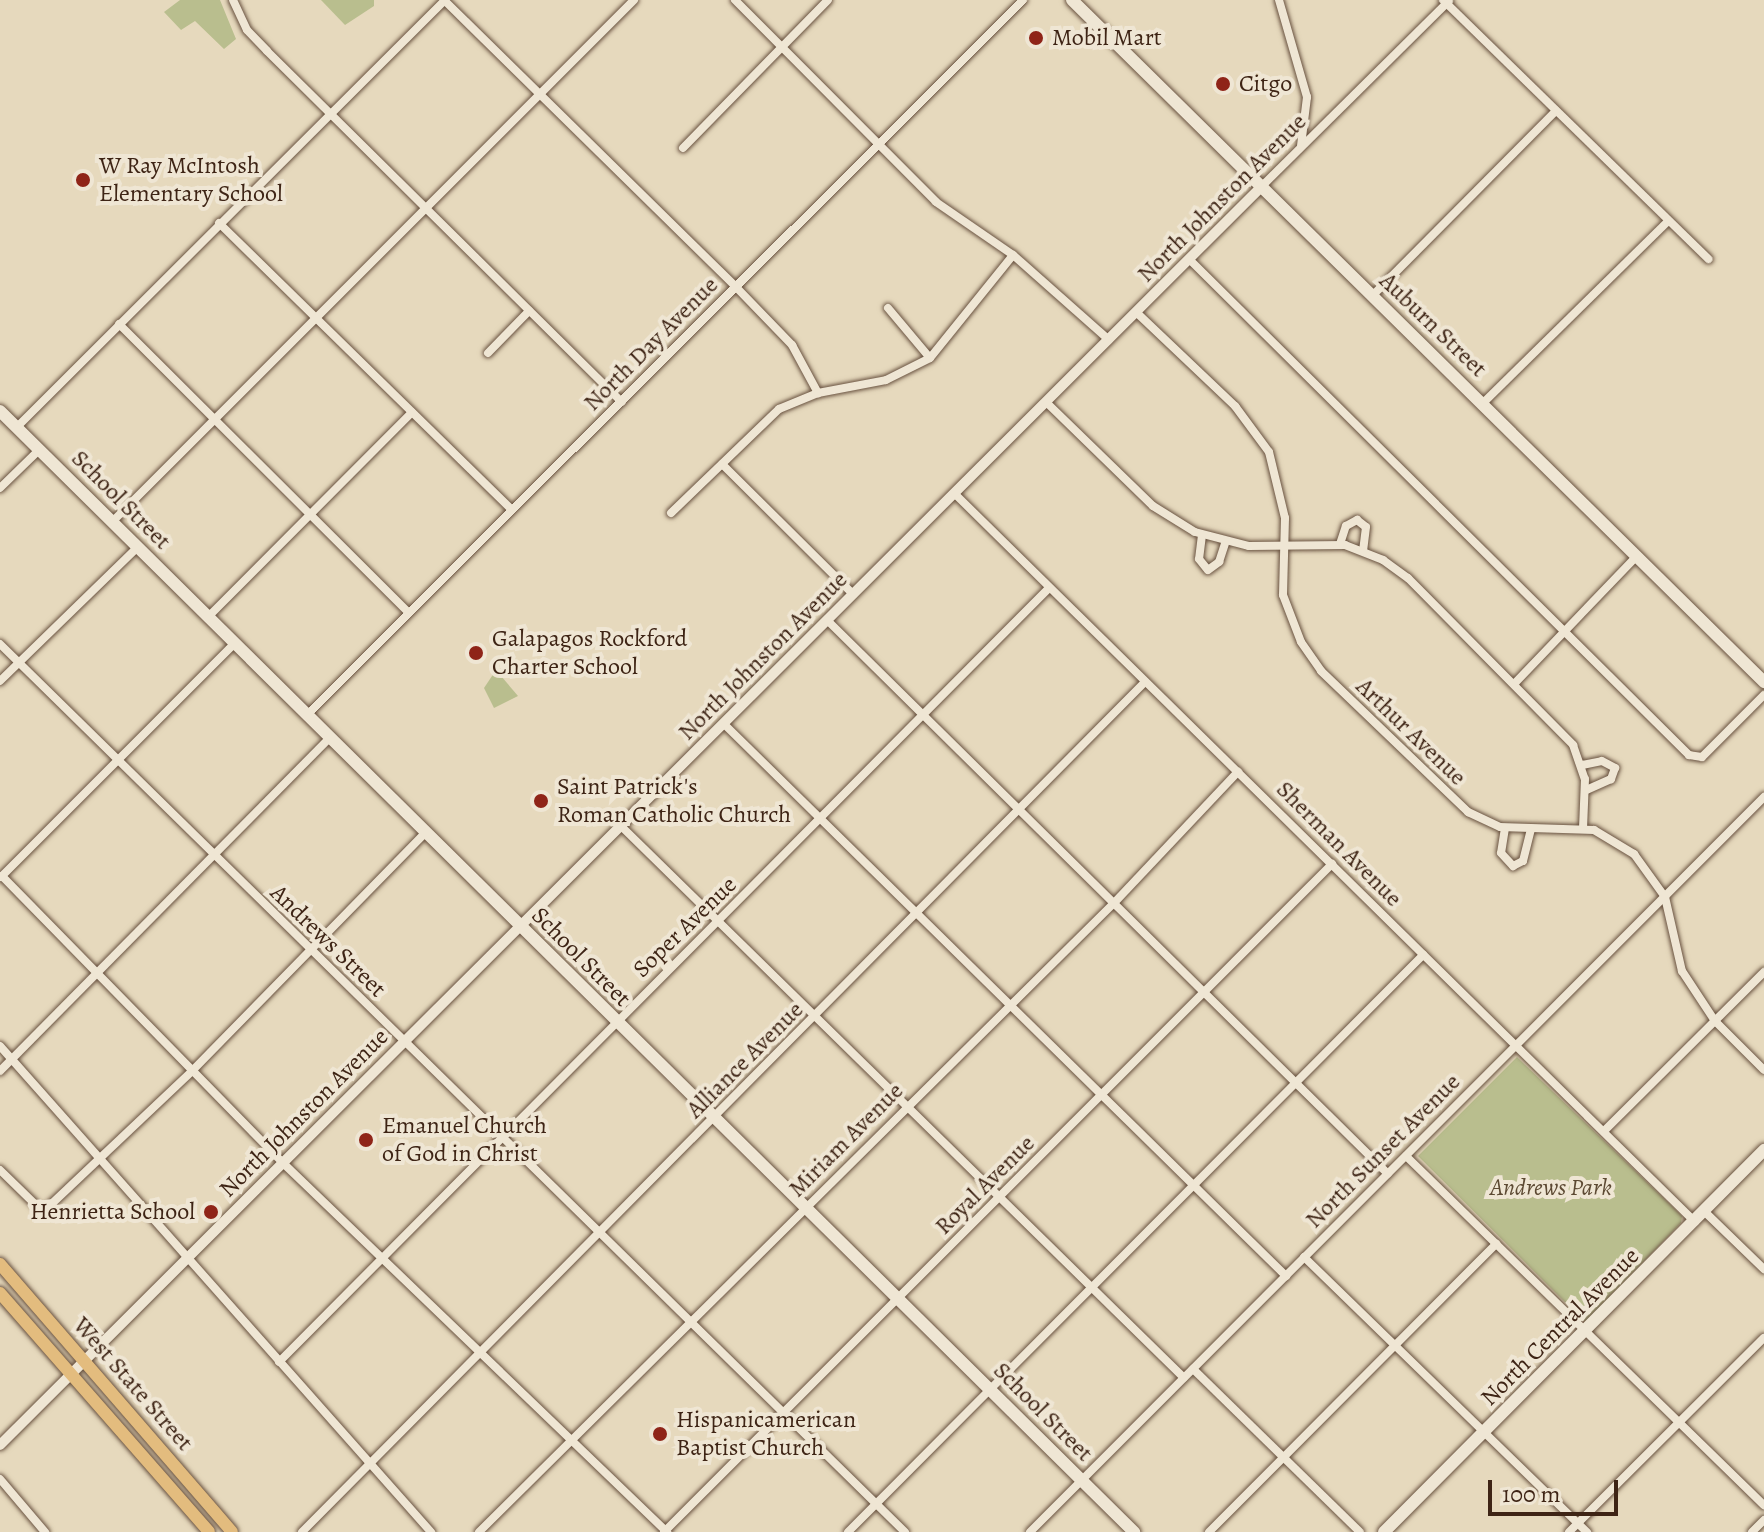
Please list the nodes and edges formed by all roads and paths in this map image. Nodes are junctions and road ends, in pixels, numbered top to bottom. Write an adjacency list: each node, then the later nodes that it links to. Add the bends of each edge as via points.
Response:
1 (233, 0): 13 (street, via 247,30)
2 (444, 0): 11 (street); 13 (street)
3 (634, 0): 11 (street)
4 (735, 0): 10 (street)
5 (828, 0): 10 (street)
6 (1023, 0): 14 (street, North Day Avenue)
7 (1072, 0): 17 (main road, Auburn Street)
8 (1279, 0): 15 (street, via 1307,97)
9 (1446, 1): 12 (street); 15 (street, North Johnston Avenue)
10 (781, 46): 14 (street); 16 (street)
11 (541, 94): 18 (street); 24 (street)
12 (1556, 111): 19 (street); 25 (street)
13 (329, 116): 18 (street); 20 (street)
14 (879, 143): 21 (street, via 936,202); 24 (street, North Day Avenue)
15 (1301, 147): 17 (street, North Johnston Avenue)
16 (683, 148)
17 (1262, 186): 23 (street, North Johnston Avenue); 25 (main road, Auburn Street)
18 (425, 209): 27 (street); 29 (street)
19 (1668, 221): 22 (street); 37 (street)
20 (219, 223): 29 (street); 30 (street)
21 (1013, 255): 31 (street); 33 (street)
22 (1708, 259)
23 (1190, 260): 28 (street, North Johnston Avenue); 62 (street)
24 (736, 287): 34 (street, via 792,345); 35 (street, North Day Avenue)
25 (1372, 296): 37 (main road, Auburn Street)
26 (888, 308): 33 (street)
27 (529, 311): 32 (street); 35 (street)
28 (1136, 312): 31 (street, North Johnston Avenue); 52 (street, Arthur Avenue, via 1262,439 1280,484)
29 (316, 318): 39 (street); 40 (street)
30 (119, 324): 40 (street); 41 (street)
31 (1109, 340): 36 (street, North Johnston Avenue)
32 (488, 353)
33 (930, 358): 34 (street, via 886,380)
34 (818, 393): 43 (street, via 779,409)
35 (622, 402): 46 (street, North Day Avenue)
36 (1046, 402): 45 (street, North Johnston Avenue); 50 (street, via 1153,506)
37 (1482, 404): 56 (main road, Auburn Street)
38 (0, 411): 41 (main road, School Street)
39 (412, 412): 46 (street); 48 (street)
40 (214, 420): 48 (street); 49 (street)
41 (17, 427): 42 (main road, School Street)
42 (39, 450): 44 (street); 49 (main road, School Street)
43 (722, 464): 47 (street); 58 (street)
44 (0, 488)
45 (955, 494): 57 (street, Sherman Avenue); 58 (street, North Johnston Avenue)
46 (511, 509): 59 (street, North Day Avenue)
47 (671, 513)
48 (310, 514): 59 (street); 60 (street)
49 (112, 522): 54 (main road, School Street)
50 (1202, 535): 51 (street); 51 (street, via 1199,559 1208,570 1219,562)
51 (1225, 543): 52 (street)
52 (1285, 543): 53 (street); 83 (street, Arthur Avenue, via 1283,595 1310,658 1456,804)
53 (1340, 544): 55 (street); 55 (street, via 1349,523 1360,521 1367,533)
54 (138, 547): 60 (main road, School Street); 65 (street)
55 (1363, 551): 69 (street, via 1408,578)
56 (1636, 557): 62 (street); 68 (main road, Auburn Street)
57 (1049, 588): 67 (street, Sherman Avenue); 72 (street, Soper Avenue)
58 (853, 594): 61 (street, North Johnston Avenue)
59 (408, 612): 71 (street, North Day Avenue)
60 (208, 617): 64 (main road, School Street)
61 (827, 620): 72 (street); 73 (street, North Johnston Avenue)
62 (1566, 632): 69 (street); 70 (street, via 1694,757 1708,752)
63 (0, 644): 65 (street, Andrews Street)
64 (234, 644): 71 (main road, School Street); 75 (street)
65 (19, 662): 66 (street); 75 (street, Andrews Street)
66 (0, 681)
67 (1145, 682): 77 (street, Sherman Avenue); 80 (street, Alliance Avenue)
68 (1764, 682)
69 (1515, 683): 76 (street, via 1567,736)
70 (1764, 695)
71 (307, 715): 74 (main road, School Street)
72 (923, 718): 80 (street); 81 (street, Soper Avenue)
73 (724, 724): 81 (street); 82 (street, North Johnston Avenue)
74 (329, 739): 86 (main road, School Street); 87 (street)
75 (117, 761): 87 (street, Andrews Street); 89 (street)
76 (1582, 765): 78 (street); 78 (street, via 1608,762 1615,768 1611,779)
77 (1238, 772): 88 (street, Sherman Avenue); 91 (street, Miriam Avenue)
78 (1586, 790): 84 (street)
79 (1764, 797): 90 (street, North Sunset Avenue)
80 (1019, 811): 91 (street); 92 (street, Alliance Avenue)
81 (821, 821): 92 (street); 93 (street, Soper Avenue)
82 (621, 826): 93 (street); 94 (street, North Johnston Avenue)
83 (1505, 828): 85 (street, Arthur Avenue); 85 (street, via 1501,853 1513,866 1523,861)
84 (1583, 828): 85 (street, Arthur Avenue); 90 (street, Arthur Avenue, via 1634,854)
85 (1531, 830)
86 (425, 833): 94 (main road, School Street); 95 (street)
87 (213, 857): 95 (street, Andrews Street); 97 (street)
88 (1332, 864): 96 (street, Sherman Avenue); 99 (street, Royal Avenue)
89 (1, 876): 97 (street)
90 (1665, 897): 103 (street, Arthur Avenue, via 1682,971); 106 (street, North Sunset Avenue)
91 (1113, 904): 99 (street); 100 (street, Miriam Avenue)
92 (917, 916): 100 (street); 101 (street, Alliance Avenue)
93 (720, 922): 101 (street); 102 (street, Soper Avenue)
94 (520, 927): 102 (main road, School Street); 104 (street, North Johnston Avenue)
95 (307, 948): 104 (street, Andrews Street); 110 (street)
96 (1423, 955): 106 (street, Sherman Avenue); 111 (street)
97 (99, 971): 107 (street); 110 (street)
98 (1764, 972): 103 (street)
99 (1203, 995): 111 (street); 112 (street, Royal Avenue)
100 (1007, 1006): 112 (street); 113 (street, Miriam Avenue)
101 (817, 1018): 113 (street); 114 (street, Alliance Avenue)
102 (615, 1021): 114 (main road, School Street); 116 (street, Soper Avenue)
103 (1715, 1021): 108 (street, Arthur Avenue); 115 (street)
104 (403, 1042): 116 (street, Andrews Street); 120 (street, North Johnston Avenue)
105 (0, 1046): 107 (street)
106 (1515, 1046): 115 (street, Sherman Avenue); 118 (street, North Sunset Avenue)
107 (12, 1060): 109 (street); 119 (street)
108 (1764, 1070)
109 (0, 1071)
110 (191, 1072): 119 (street); 120 (street)
111 (1296, 1084): 122 (street); 123 (street)
112 (1102, 1096): 123 (street); 124 (street, Royal Avenue)
113 (908, 1106): 124 (street); 125 (street, Miriam Avenue)
114 (714, 1118): 125 (main road, School Street); 128 (street, Alliance Avenue)
115 (1604, 1131): 127 (street, Sherman Avenue)
116 (500, 1136): 128 (street, Andrews Street); 131 (street, Soper Avenue)
117 (1764, 1150): 126 (main road, North Central Avenue)
118 (1406, 1156): 122 (street, North Sunset Avenue); 129 (street)
119 (100, 1158): 121 (street, via 43,1212); 132 (street)
120 (283, 1163): 131 (street); 132 (street, North Johnston Avenue)
121 (0, 1170)
122 (1388, 1174): 130 (street, North Sunset Avenue)
123 (1195, 1187): 135 (street); 136 (street)
124 (1001, 1196): 136 (street); 138 (street, Royal Avenue)
125 (806, 1209): 138 (main road, School Street); 139 (street, Miriam Avenue)
126 (1706, 1213): 127 (main road, North Central Avenue); 134 (street)
127 (1695, 1223): 140 (main road, North Central Avenue)
128 (598, 1234): 139 (street, Andrews Street); 143 (street, Alliance Avenue)
129 (1496, 1244): 140 (street); 142 (street)
130 (1304, 1257): 135 (street, North Sunset Avenue); 142 (street)
131 (384, 1258): 143 (street); 144 (street, Soper Avenue)
132 (186, 1259): 144 (street); 145 (street, North Johnston Avenue)
133 (0, 1264): 145 (main road, West State Street)
134 (1764, 1269)
135 (1286, 1276): 146 (street, North Sunset Avenue)
136 (1094, 1286): 148 (street); 149 (street)
137 (0, 1293): 147 (main road, West State Street)
138 (897, 1299): 149 (main road, School Street); 150 (street, Royal Avenue)
139 (689, 1324): 150 (street, Andrews Street); 153 (street, Miriam Avenue)
140 (1586, 1333): 151 (street); 152 (main road, North Central Avenue)
141 (1764, 1338): 151 (street)
142 (1391, 1346): 152 (street); 155 (street)
143 (480, 1353): 153 (street); 156 (street, Alliance Avenue)
144 (279, 1362): 156 (street)
145 (83, 1363): 147 (street, North Johnston Avenue); 165 (main road, West State Street)
146 (1193, 1369): 148 (street, North Sunset Avenue); 155 (street)
147 (72, 1375): 154 (street, North Johnston Avenue); 164 (main road, West State Street)
148 (1184, 1378): 158 (street, North Sunset Avenue)
149 (991, 1391): 158 (main road, School Street); 159 (street)
150 (783, 1414): 159 (street, Andrews Street); 169 (street, Royal Avenue)
151 (1679, 1423): 160 (street); 162 (street)
152 (1483, 1435): 162 (street); 176 (main road, North Central Avenue)
153 (570, 1441): 168 (street, Miriam Avenue); 169 (street)
154 (0, 1445)
155 (1282, 1457): 174 (street); 175 (street)
156 (371, 1465): 166 (street, Alliance Avenue); 167 (street)
157 (0, 1479): 163 (street)
158 (1081, 1481): 172 (street, North Sunset Avenue); 173 (main road, School Street)
159 (876, 1504): 170 (street); 171 (street, Andrews Street)
160 (1764, 1505)
161 (1764, 1520): 179 (street)
162 (1578, 1523): 177 (street); 178 (street)
163 (45, 1532)
164 (209, 1532)
165 (232, 1532)
166 (302, 1532)
167 (431, 1532)
168 (479, 1532)
169 (666, 1532)
170 (848, 1532)
171 (905, 1532)
172 (1030, 1532)
173 (1134, 1532)
174 (1209, 1532)
175 (1360, 1532)
176 (1384, 1532)
177 (1569, 1532)
178 (1587, 1532)
179 (1752, 1532)

